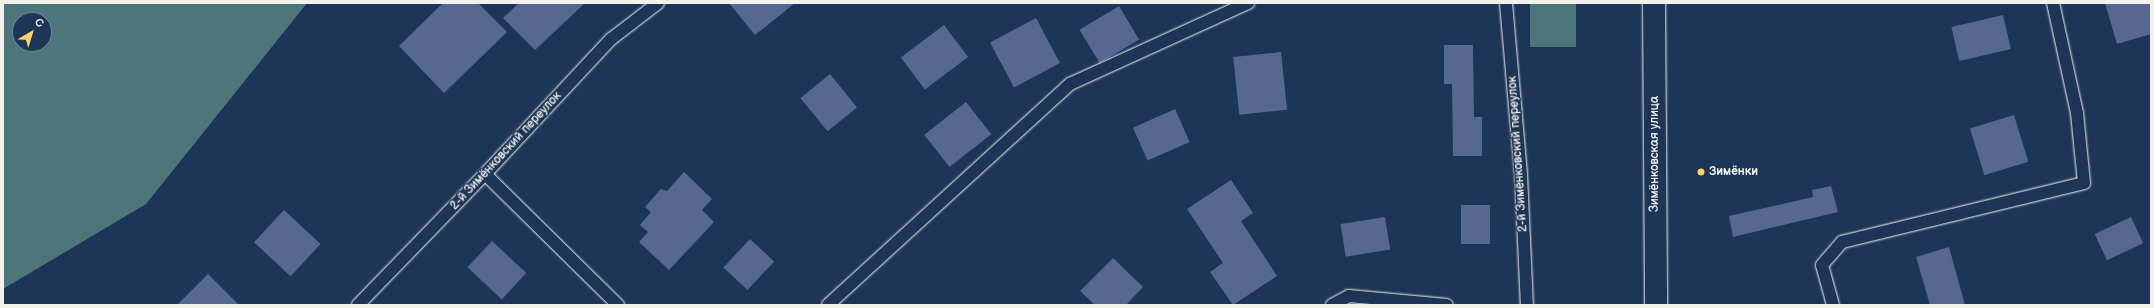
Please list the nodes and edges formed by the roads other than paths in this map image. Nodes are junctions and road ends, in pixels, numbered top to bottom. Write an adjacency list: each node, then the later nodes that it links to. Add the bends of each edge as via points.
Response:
1 (658, 3): 6 (lane, 2-й Зимёнковский переулок, via 611,39)
2 (1248, 3): 9 (lane, via 1070,84)
3 (1506, 3): 12 (lane, 2-й Зимёнковский переулок, via 1522,175)
4 (1654, 3): 13 (main road, Зимёнковская улица)
5 (2053, 3): 14 (lane, via 2077,113 2084,183 1842,242 1822,265)
6 (485, 174): 7 (lane, 2-й Зимёнковский переулок); 8 (lane)
7 (358, 305)
8 (618, 305)
9 (828, 305)
10 (1332, 305): 11 (lane, via 1349,296)
11 (1446, 305)
12 (1527, 305)
13 (1656, 305)
14 (1833, 305)

